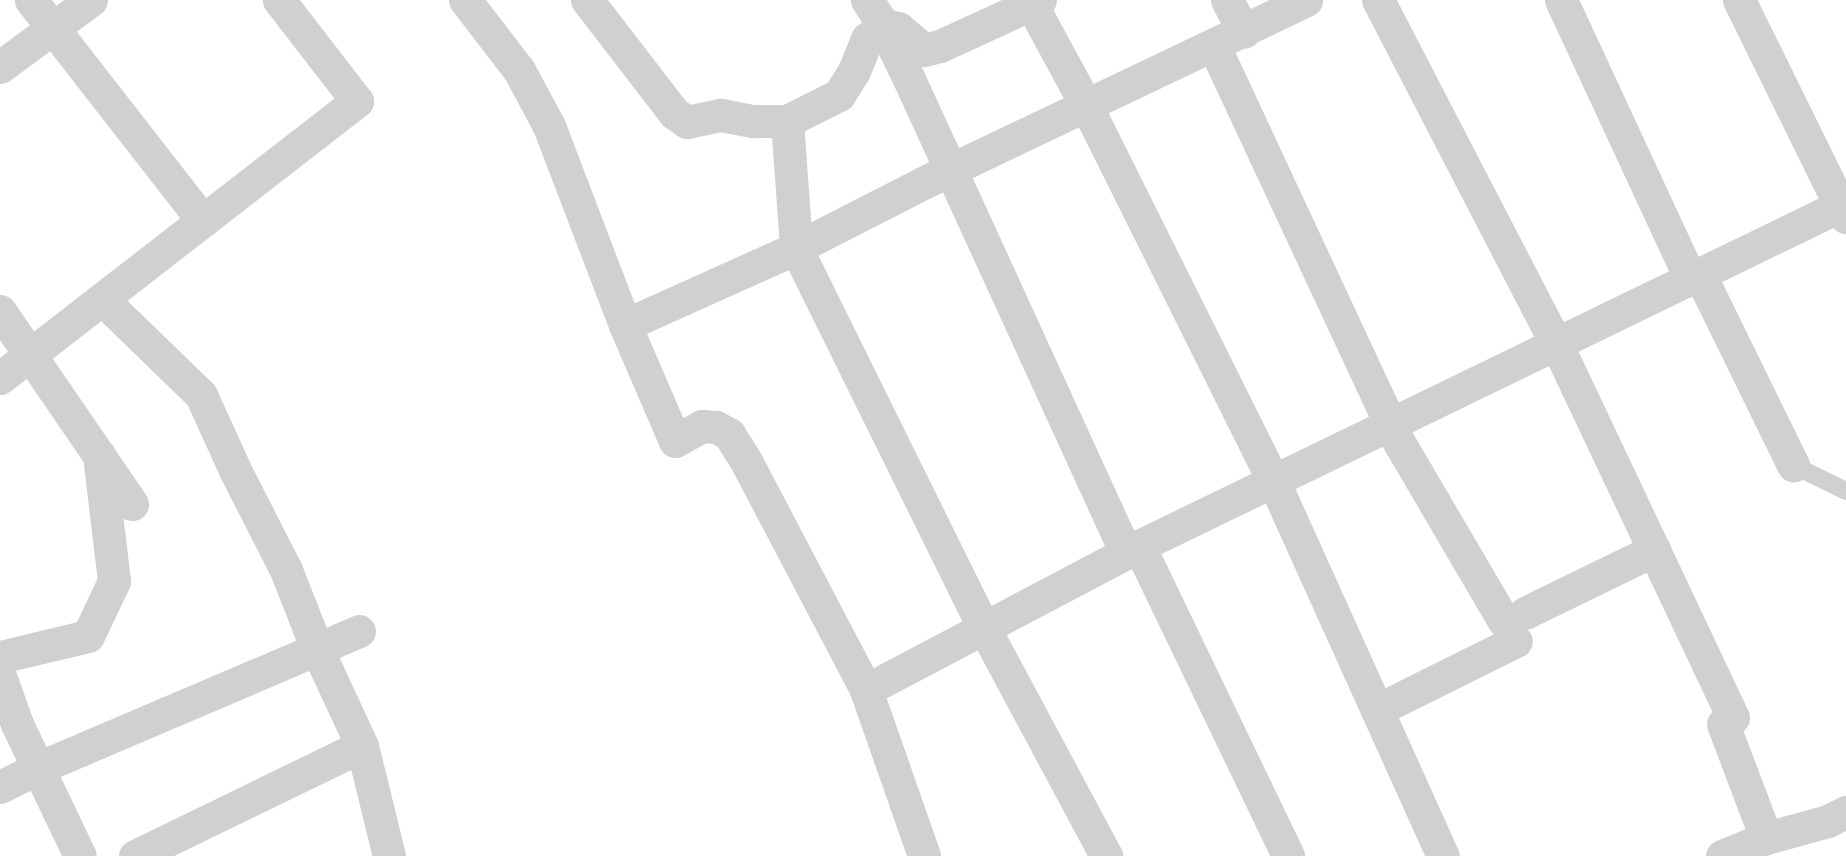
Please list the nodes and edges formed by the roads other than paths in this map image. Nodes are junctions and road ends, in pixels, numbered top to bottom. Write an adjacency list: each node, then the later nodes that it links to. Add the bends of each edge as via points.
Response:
1 (31, 0): 13 (street)
2 (91, 0): 13 (street)
3 (279, 0): 21 (street, via 357,101)
4 (465, 0): 26 (street, via 519,70 549,126)
5 (587, 0): 18 (street, via 674,113 687,122 721,115 753,121)
6 (1227, 0): 14 (street)
7 (1306, 0): 14 (street)
8 (1378, 0): 27 (street)
9 (1561, 0): 23 (street)
10 (1739, 0): 20 (street)
11 (1033, 1): 12 (street, via 924,50); 17 (street)
12 (875, 13): 18 (street, via 854,71 838,95); 19 (street)
13 (52, 29): 16 (street); 21 (street)
14 (1244, 32): 15 (street)
15 (1214, 46): 17 (street); 30 (street)
16 (0, 67)
17 (1086, 105): 19 (street); 33 (street)
18 (787, 121): 22 (street)
19 (950, 170): 22 (street); 36 (street)
20 (1844, 209): 23 (street)
21 (203, 221): 24 (street)
22 (796, 248): 26 (street); 39 (street)
23 (1695, 277): 27 (street); 32 (street)
24 (102, 299): 28 (street); 41 (street, via 201,395 286,570)
25 (0, 311): 28 (street)
26 (625, 325): 44 (street, via 675,441 702,426 716,427 729,434)
27 (1557, 345): 30 (street); 37 (street)
28 (30, 355): 29 (street); 31 (street)
29 (0, 378)
30 (1393, 425): 33 (street); 38 (street, via 1400,444)
31 (99, 455): 35 (street); 42 (street, via 114,581 88,636)
32 (1793, 465): 34 (lane)
33 (1274, 482): 36 (street); 45 (street)
34 (1846, 491)
35 (132, 504)
36 (1133, 550): 39 (street); 56 (street)
37 (1654, 550): 38 (street); 50 (street, via 1728,721)
38 (1515, 625): 45 (street)
39 (984, 628): 44 (street); 55 (street)
40 (359, 631): 41 (street)
41 (317, 649): 46 (street); 47 (street)
42 (0, 657)
43 (0, 676): 47 (street)
44 (867, 690): 54 (street)
45 (1377, 710): 57 (street)
46 (362, 746): 52 (street); 53 (street)
47 (38, 768): 48 (street); 51 (street)
48 (0, 787)
49 (1846, 812): 50 (street)
50 (1766, 838): 58 (street)
51 (80, 856)
52 (135, 856)
53 (389, 856)
54 (924, 856)
55 (1106, 856)
56 (1288, 856)
57 (1443, 856)
58 (1722, 856)

